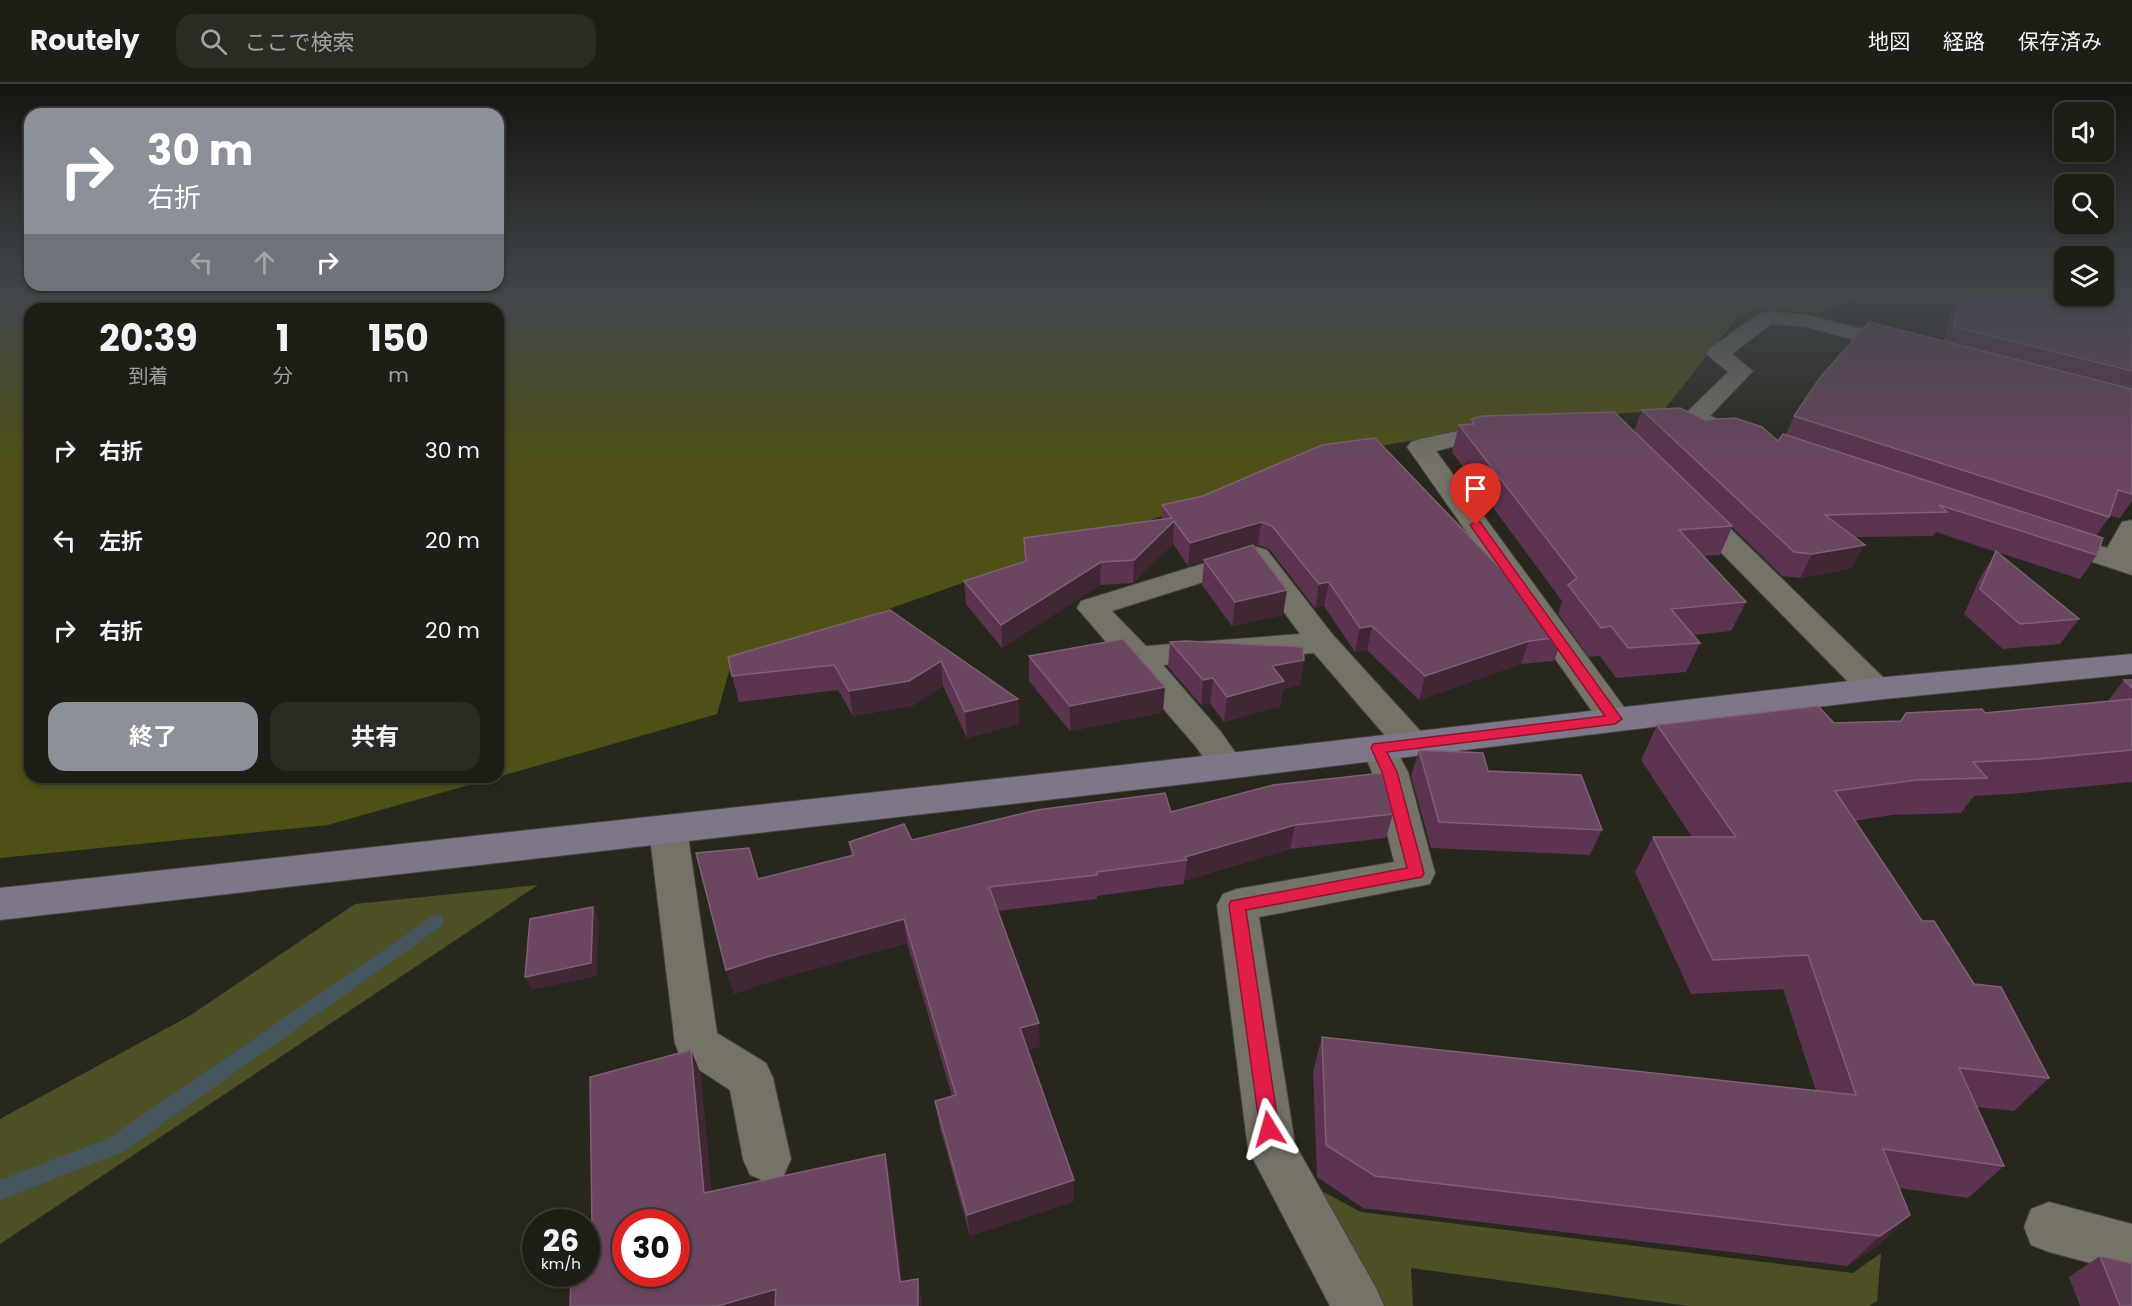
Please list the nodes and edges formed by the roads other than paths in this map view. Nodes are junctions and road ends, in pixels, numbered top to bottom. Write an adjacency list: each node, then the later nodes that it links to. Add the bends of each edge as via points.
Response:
1 (1722, 350): 5 (street, via 1717,354 1742,371 1694,419)
2 (1923, 350): 3 (street)
3 (1927, 351)
4 (1521, 432): 14 (street, via 1476,434 1420,447)
5 (1750, 438)
6 (1671, 487): 13 (street)
7 (2132, 528): 9 (street)
8 (2035, 533): 9 (street)
9 (2123, 563)
10 (1322, 642): 11 (street); 11 (street, via 1257,556 1092,608); 15 (street)
11 (1138, 657): 16 (street)
12 (2132, 664): 13 (street)
13 (1875, 688): 14 (street)
14 (1615, 719): 15 (street)
15 (1395, 746): 16 (street); 22 (street, via 1390,772 1416,873 1237,905 1272,1149)
16 (1227, 766): 17 (street)
17 (668, 829): 18 (street); 19 (street, via 698,1044 750,1078)
18 (0, 904)
19 (767, 1159)
20 (2049, 1227): 21 (street)
21 (2132, 1249)
22 (1358, 1306)

